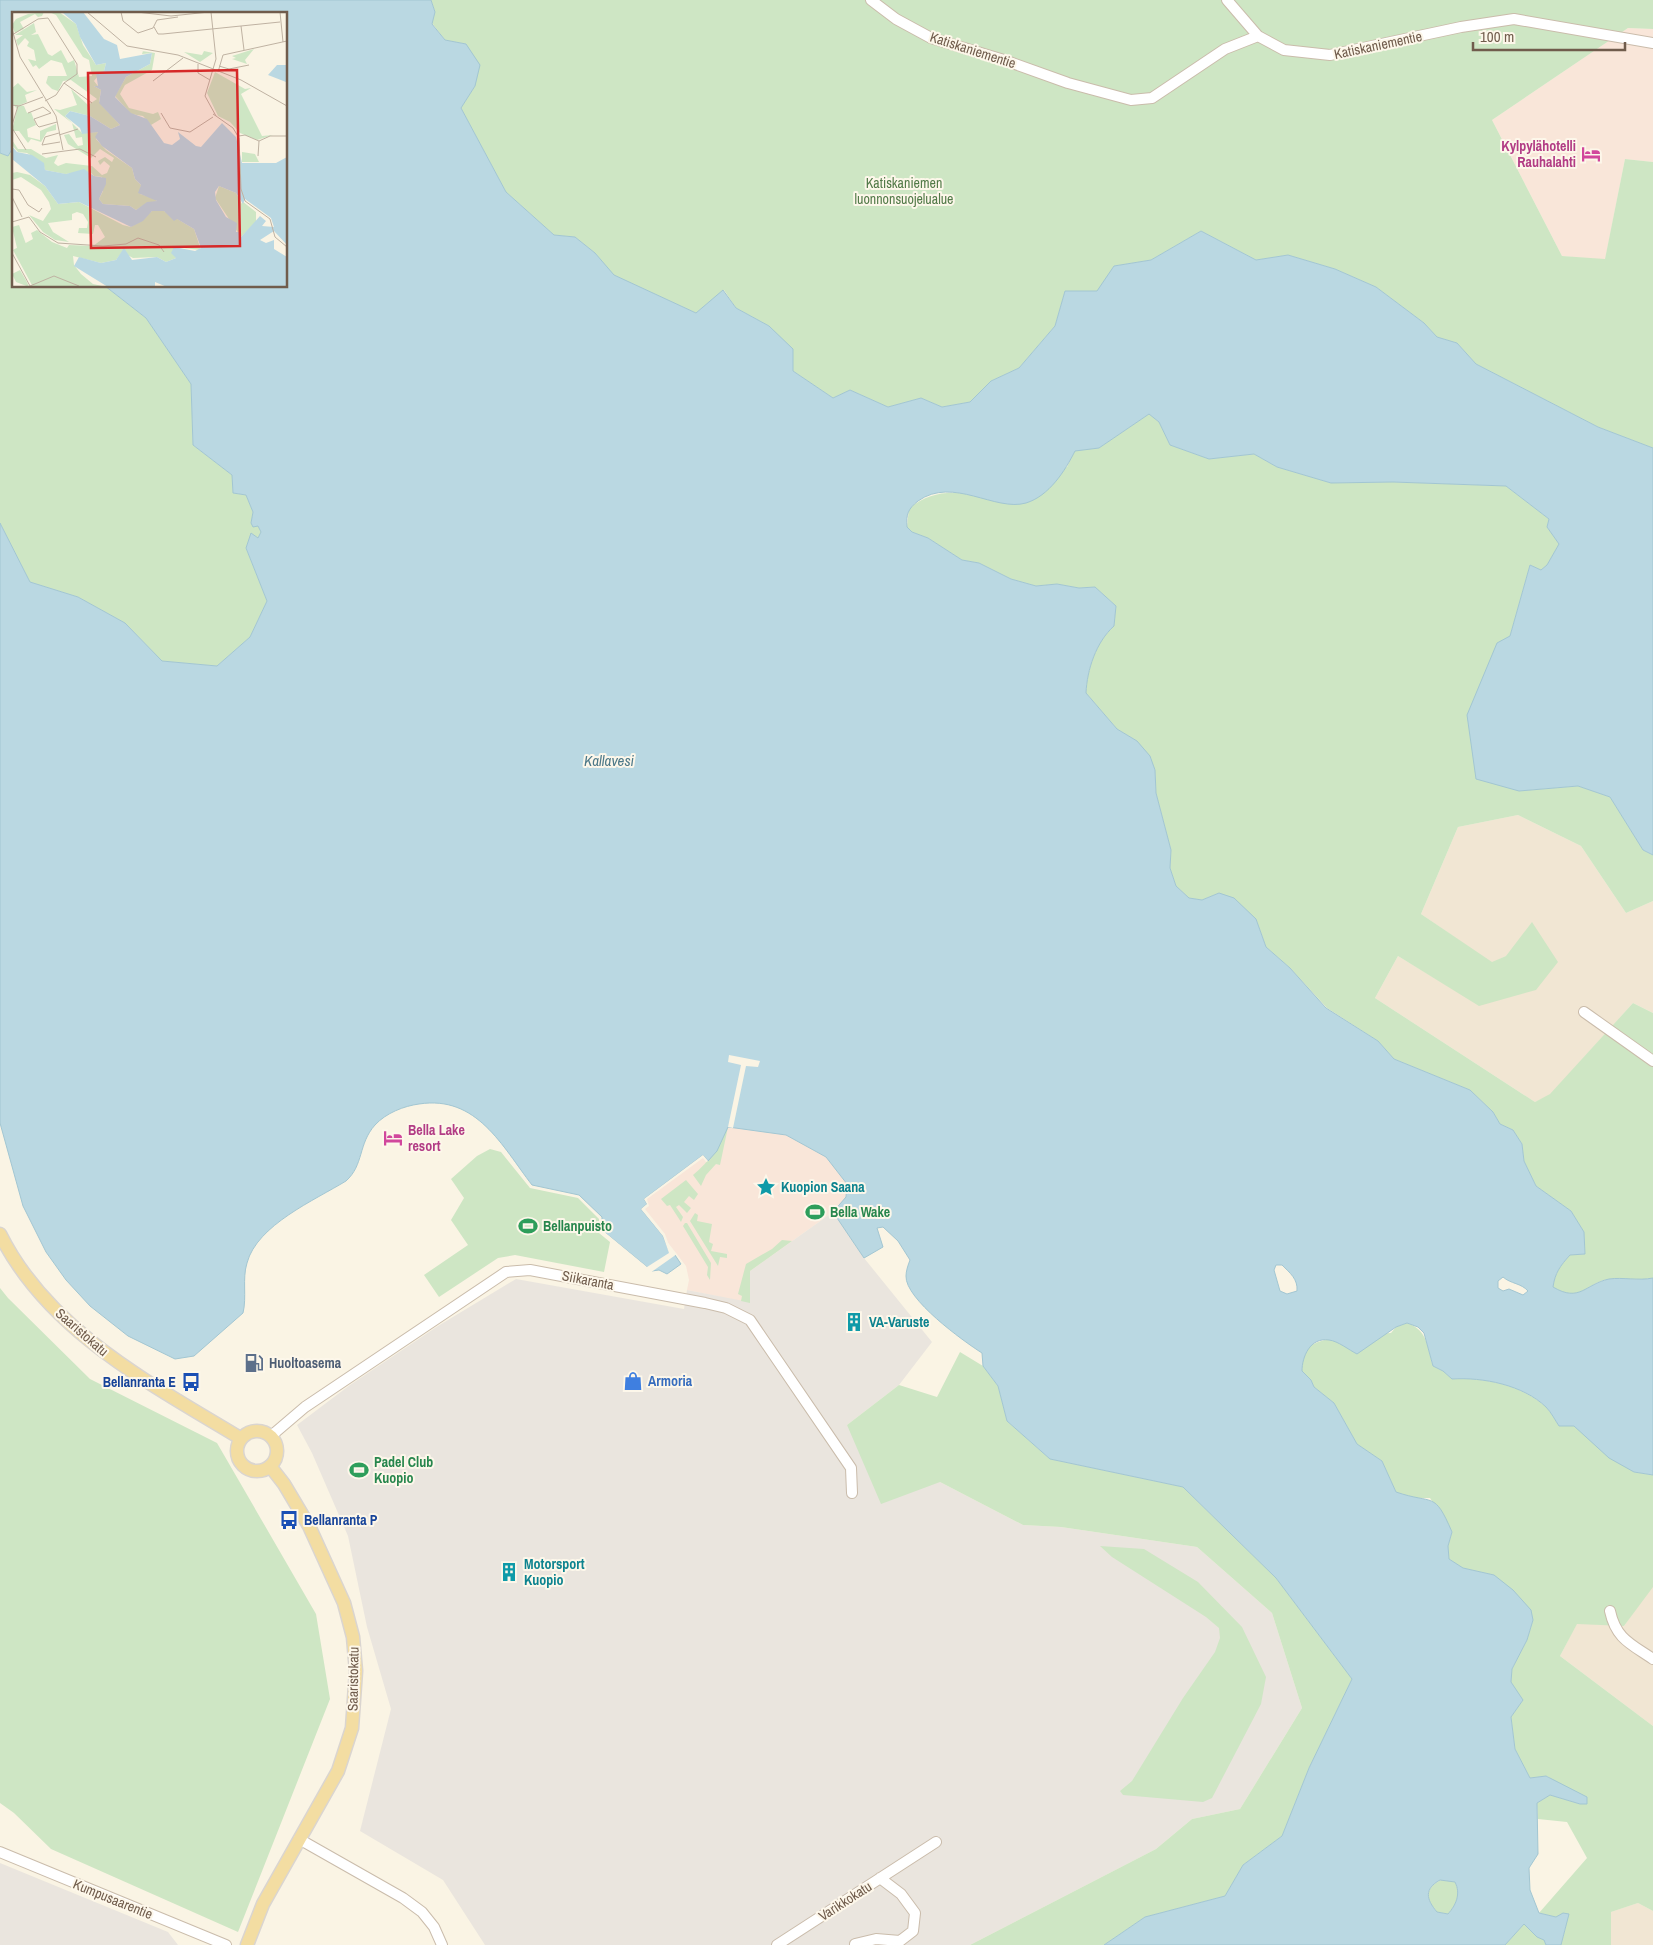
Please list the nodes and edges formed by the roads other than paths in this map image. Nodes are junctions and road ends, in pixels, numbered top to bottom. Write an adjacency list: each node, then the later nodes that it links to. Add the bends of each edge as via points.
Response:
1 (872, 0): 3 (street, Katiskaniementie, via 896,19 931,38 1068,84 1131,100 1152,98 1225,49)
2 (1227, 0): 3 (street)
3 (1258, 36): 4 (street, Katiskaniementie, via 1284,50 1330,55 1514,19)
4 (1653, 43)
5 (1584, 1012): 6 (street)
6 (1653, 1061)
7 (0, 1234): 9 (main road, Saaristokatu, via 31,1283 50,1304 121,1365)
8 (270, 1436): 9 (main road, via 255,1431); 10 (main road, via 276,1450); 11 (street, Siikaranta, via 305,1407 506,1272 530,1270 705,1303 726,1308 750,1320 851,1468)
9 (240, 1438): 10 (main road, via 237,1455 245,1467 259,1471)
10 (270, 1466): 14 (main road, Saaristokatu, via 308,1526 344,1603 353,1637 356,1671 352,1728 338,1771)
11 (852, 1493)
12 (1610, 1611): 13 (street, via 1613,1625 1622,1638)
13 (1653, 1659)
14 (299, 1839): 21 (main road, Saaristokatu, via 263,1904); 22 (street, via 422,1912)
15 (936, 1842): 17 (street)
16 (0, 1852): 18 (street, Kumpusaarentie)
17 (880, 1878): 19 (street, Varikkokatu, via 901,1894 915,1913 913,1931 900,1941 876,1939); 23 (street, Varikkokatu)
18 (202, 1940): 20 (street, Kumpusaarentie)
19 (855, 1944)
20 (226, 1945)
21 (247, 1945)
22 (442, 1945)
23 (777, 1945)

